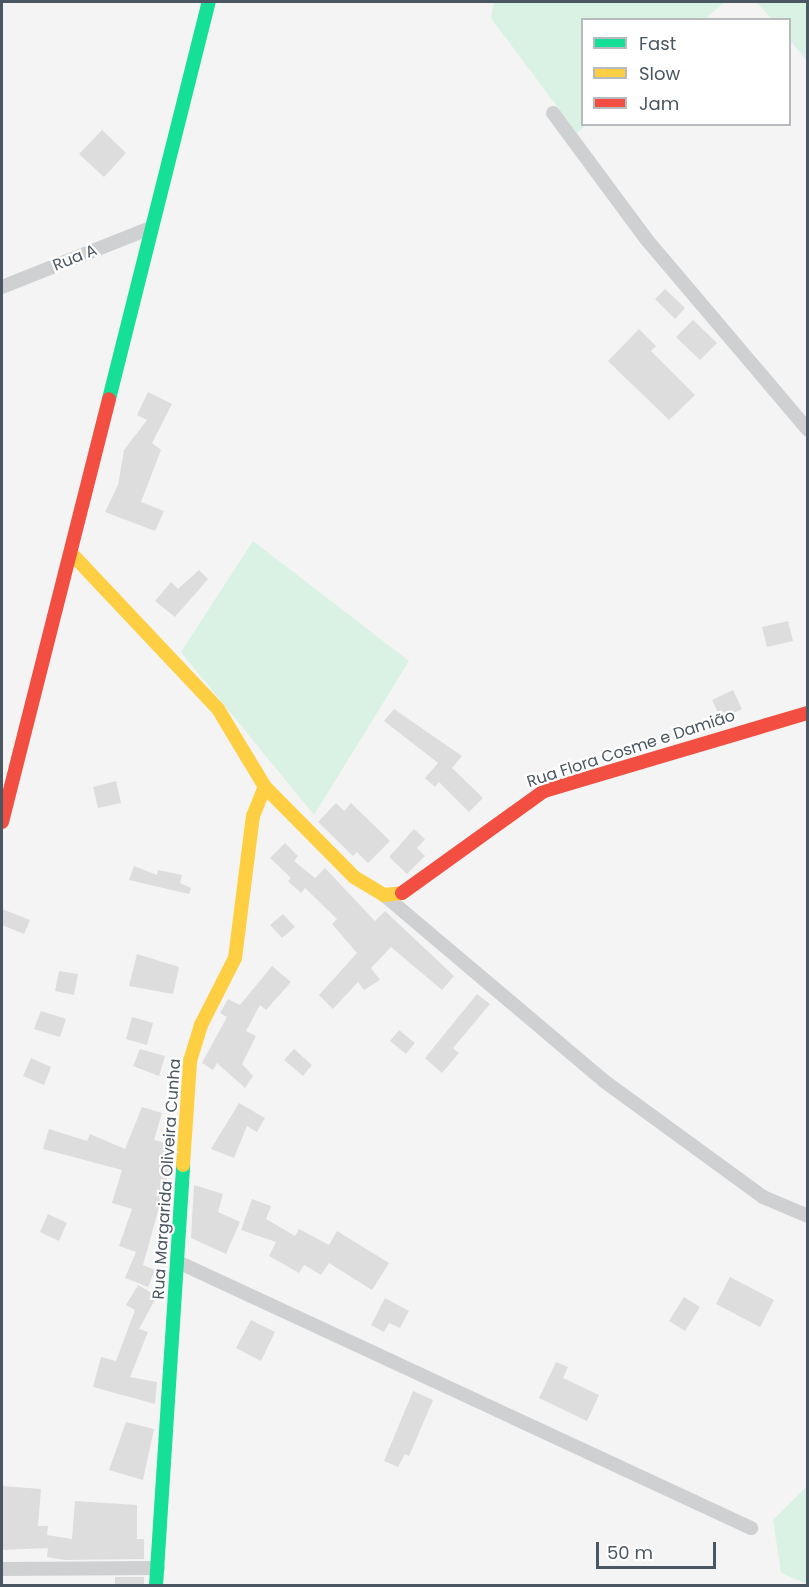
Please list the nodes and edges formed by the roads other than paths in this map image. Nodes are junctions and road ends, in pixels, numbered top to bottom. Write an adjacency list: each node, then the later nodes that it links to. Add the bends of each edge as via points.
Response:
1 (208, 2): 3 (street)
2 (553, 113): 5 (street, via 647,240)
3 (148, 229): 4 (street, Rua A); 6 (street)
4 (2, 287)
5 (807, 430)
6 (72, 554): 8 (street); 10 (street, via 218,708)
7 (807, 713): 12 (street, Rua Flora Cosme e Damião, via 544,792 508,812 401,894)
8 (15, 771): 9 (street); 11 (street)
9 (2, 777)
10 (265, 787): 12 (street, via 354,877); 14 (street, Rua Margarida Oliveira Cunha, via 253,816 235,958 201,1025 190,1061)
11 (2, 822)
12 (384, 895): 13 (street, via 604,1081 763,1197)
13 (807, 1216)
14 (178, 1262): 15 (street); 16 (street, Rua Margarida Oliveira Cunha)
15 (751, 1528)
16 (158, 1568): 17 (street); 18 (street, Rua Margarida Oliveira Cunha)
17 (2, 1569)
18 (156, 1586)

